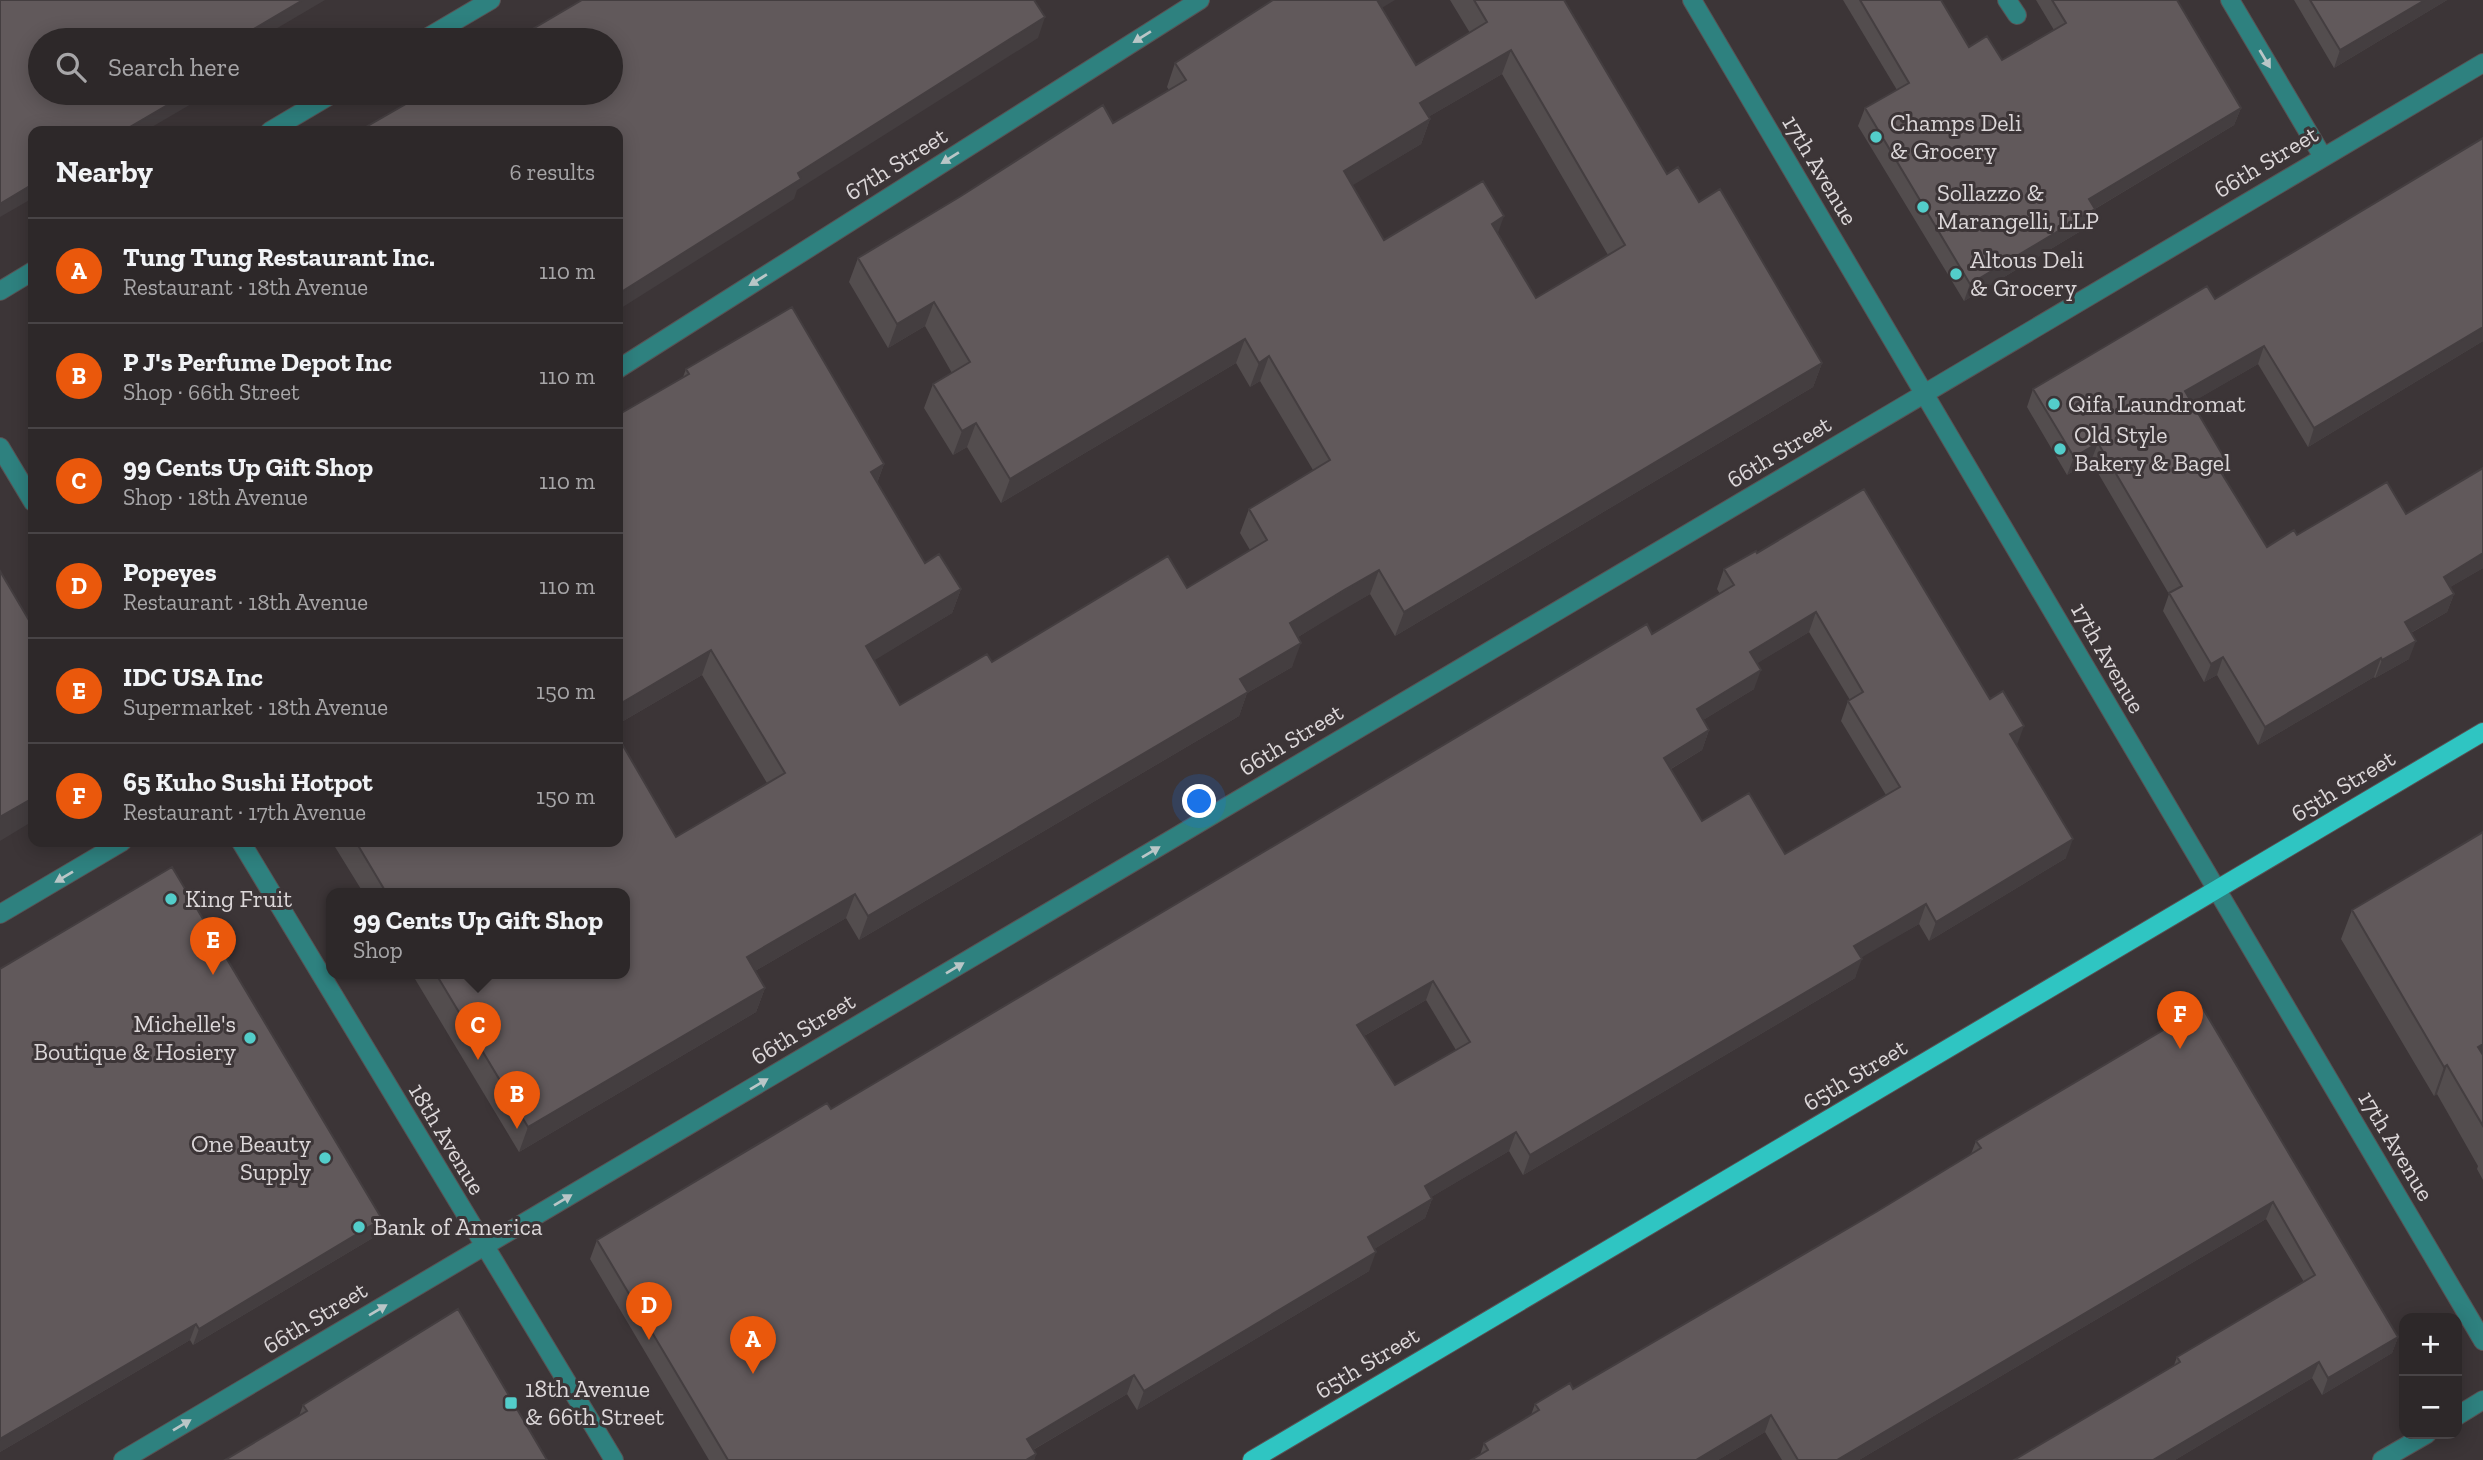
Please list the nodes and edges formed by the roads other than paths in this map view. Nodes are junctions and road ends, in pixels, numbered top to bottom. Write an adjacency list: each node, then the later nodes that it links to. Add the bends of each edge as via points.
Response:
1 (491, 0): 5 (street)
2 (1200, 0): 12 (street, 67th Street, one-way to 12)
3 (1692, 0): 13 (street, 17th Avenue)
4 (2230, 0): 9 (street, one-way to 9)
5 (443, 28)
6 (2483, 63): 9 (street, 66th Street)
7 (314, 105): 8 (street)
8 (278, 126)
9 (2323, 157): 13 (street, 66th Street)
10 (28, 274): 11 (street)
11 (0, 291)
12 (623, 366)
13 (1924, 394): 19 (street, 17th Avenue); 21 (street, 66th Street, one-way to 13)
14 (0, 447): 15 (street)
15 (28, 494)
16 (2483, 732): 19 (main road, 65th Street)
17 (114, 847): 20 (street, one-way to 20)
18 (244, 847): 21 (street, 18th Avenue)
19 (2216, 889): 22 (street, 17th Avenue); 28 (main road, 65th Street)
20 (0, 915)
21 (484, 1247): 26 (street, 66th Street, one-way to 21); 27 (street, 18th Avenue)
22 (2483, 1341)
23 (2483, 1400): 24 (street)
24 (2462, 1413)
25 (2418, 1439): 29 (street)
26 (123, 1460)
27 (614, 1460)
28 (1252, 1460)
29 (2382, 1460)

